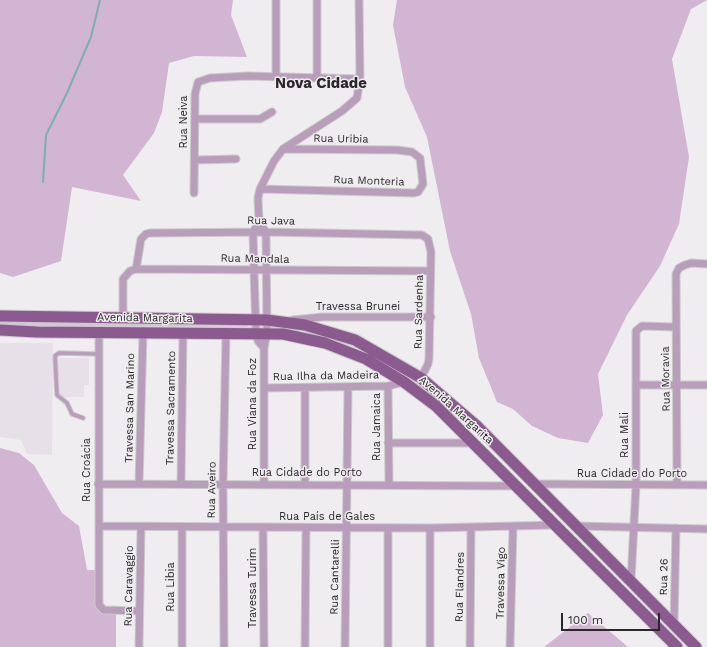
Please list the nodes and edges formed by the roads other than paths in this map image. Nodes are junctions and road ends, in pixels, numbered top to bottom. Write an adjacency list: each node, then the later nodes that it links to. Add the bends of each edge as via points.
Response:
1 (276, 0): 4 (street)
2 (318, 0): 5 (street)
3 (359, 0): 6 (street)
4 (276, 77): 5 (street); 8 (street, Rua Neiva, via 210,78 198,82 195,94)
5 (317, 78): 6 (street)
6 (360, 79): 9 (street, via 357,98 351,105)
7 (272, 112): 8 (street, via 260,119)
8 (196, 119): 12 (street, Rua Neiva)
9 (283, 149): 10 (street, Rua Uribia); 13 (street)
10 (398, 150): 13 (street, Rua Monteria, via 412,152 420,158 423,184 418,192)
11 (236, 159): 12 (street)
12 (195, 160): 14 (street, Rua Neiva)
13 (260, 189): 15 (street)
14 (194, 193)
15 (259, 222): 16 (street); 17 (street)
16 (253, 232): 17 (street, Rua Java); 20 (street, Rua Java, via 146,234 140,239); 21 (street)
17 (266, 232): 18 (street, Rua Java, via 422,235); 22 (street)
18 (431, 244): 23 (street, Rua Sardenha)
19 (707, 264): 30 (street, Rua Moravia, via 691,263 679,268 676,274)
20 (136, 269): 21 (street, Rua Mandala); 26 (street, via 130,271 123,279)
21 (254, 271): 22 (street, Rua Mandala); 27 (street)
22 (267, 271): 23 (street, Rua Mandala); 28 (street)
23 (430, 271): 25 (street, Rua Sardenha)
24 (0, 316): 26 (main road, Avenida Margarita)
25 (431, 317): 29 (street, Travessa Brunei, via 322,317); 39 (street, Rua Sardenha, via 428,364)
26 (123, 318): 27 (main road, Avenida Margarita)
27 (256, 320): 28 (main road, Avenida Margarita); 36 (street)
28 (267, 320): 29 (main road, Avenida Margarita); 36 (street)
29 (286, 321): 39 (main road, Avenida Margarita, via 356,340)
30 (676, 327): 41 (street, Rua Mali, via 642,326 636,331); 42 (street, Rua Moravia)
31 (0, 330): 32 (main road, Avenida Margarita)
32 (99, 332): 33 (main road, Avenida Margarita); 38 (street, Rua Croácia)
33 (143, 332): 34 (main road, Avenida Margarita); 52 (street, Travessa San Marino)
34 (183, 332): 35 (main road, Avenida Margarita); 53 (street, Travessa Sacramento)
35 (226, 333): 36 (main road, Avenida Margarita); 54 (street, Rua Aveiro)
36 (261, 333): 37 (street, Rua Viana da Foz); 37 (street, Rua Viana da Foz, via 258,341); 40 (main road, Avenida Margarita, via 299,336 342,349 366,359)
37 (264, 348): 45 (street, Rua Viana da Foz)
38 (99, 354): 48 (lane, via 59,353 55,356 56,395 67,403 72,414); 51 (street, Rua Croácia)
39 (421, 378): 57 (main road, Avenida Margarita, via 478,427)
40 (404, 382): 44 (street, Rua Jamaica); 50 (main road, Avenida Margarita, via 436,406)
41 (636, 385): 42 (street); 60 (street, Rua Mali)
42 (677, 385): 43 (street); 61 (street, Rua Moravia)
43 (707, 385)
44 (388, 386): 47 (street, Rua Ilha da Madeira); 49 (street, Rua Jamaica)
45 (264, 388): 46 (street, Rua Ilha da Madeira); 55 (street, Rua Viana da Foz)
46 (305, 388): 47 (street, Rua Ilha da Madeira); 58 (street)
47 (348, 388): 56 (street, Rua Cantarelli)
48 (83, 418)
49 (388, 443): 50 (street); 59 (street, Rua Jamaica)
50 (474, 443): 63 (main road, Avenida Margarita)
51 (98, 484): 52 (street, Rua Cidade do Porto); 65 (street, Rua Croácia)
52 (139, 484): 53 (street, Rua Cidade do Porto)
53 (182, 484): 54 (street, Rua Cidade do Porto)
54 (223, 484): 55 (street, Rua Cidade do Porto); 69 (street, Rua Aveiro)
55 (264, 484): 58 (street, Rua Cidade do Porto)
56 (346, 484): 58 (street, Rua Cidade do Porto); 59 (street, Rua Cidade do Porto); 73 (street, Rua Cantarelli)
57 (534, 484): 60 (street, Rua Cidade do Porto); 66 (main road, Avenida Margarita)
58 (305, 485)
59 (389, 485): 63 (street, Rua Cidade do Porto)
60 (636, 485): 61 (street, Rua Cidade do Porto); 77 (street, Rua Mali)
61 (677, 485): 62 (street, Rua Cidade do Porto)
62 (707, 485)
63 (516, 486): 64 (main road, Avenida Margarita)
64 (556, 525): 70 (street, Rua País de Gales); 93 (main road, Avenida Margarita)
65 (99, 526): 67 (street, Rua País de Gales); 81 (street, Rua Croácia, via 99,605 102,608)
66 (577, 526): 77 (street); 80 (main road, Avenida Margarita)
67 (141, 527): 68 (street, Rua País de Gales); 81 (street, Rua Caravaggio)
68 (182, 527): 69 (street, Rua País de Gales); 85 (street, Rua Libia)
69 (223, 527): 71 (street, Rua País de Gales); 86 (street, Rua Aveiro)
70 (513, 527): 76 (street, Rua País de Gales); 83 (street, Travessa Vigo)
71 (263, 528): 72 (street, Rua País de Gales); 87 (street, Travessa Turim)
72 (306, 528): 73 (street, Rua País de Gales); 88 (street)
73 (346, 528): 74 (street, Rua País de Gales); 89 (street, Rua Cantarelli)
74 (388, 528): 75 (street, Rua País de Gales); 90 (street)
75 (430, 528): 76 (street, Rua País de Gales); 91 (street)
76 (472, 528): 92 (street, Rua Flandres)
77 (634, 528): 78 (street); 80 (street, Rua Mali)
78 (676, 528): 79 (street); 82 (street, Rua 26)
79 (707, 529)
80 (631, 580): 82 (main road, Avenida Margarita)
81 (139, 611): 84 (street, Rua Caravaggio)
82 (674, 625): 94 (main road, Avenida Margarita)
83 (511, 643)
84 (139, 646)
85 (182, 647)
86 (224, 647)
87 (264, 647)
88 (305, 647)
89 (345, 647)
90 (388, 647)
91 (430, 647)
92 (470, 647)
93 (677, 647)
94 (696, 647)

